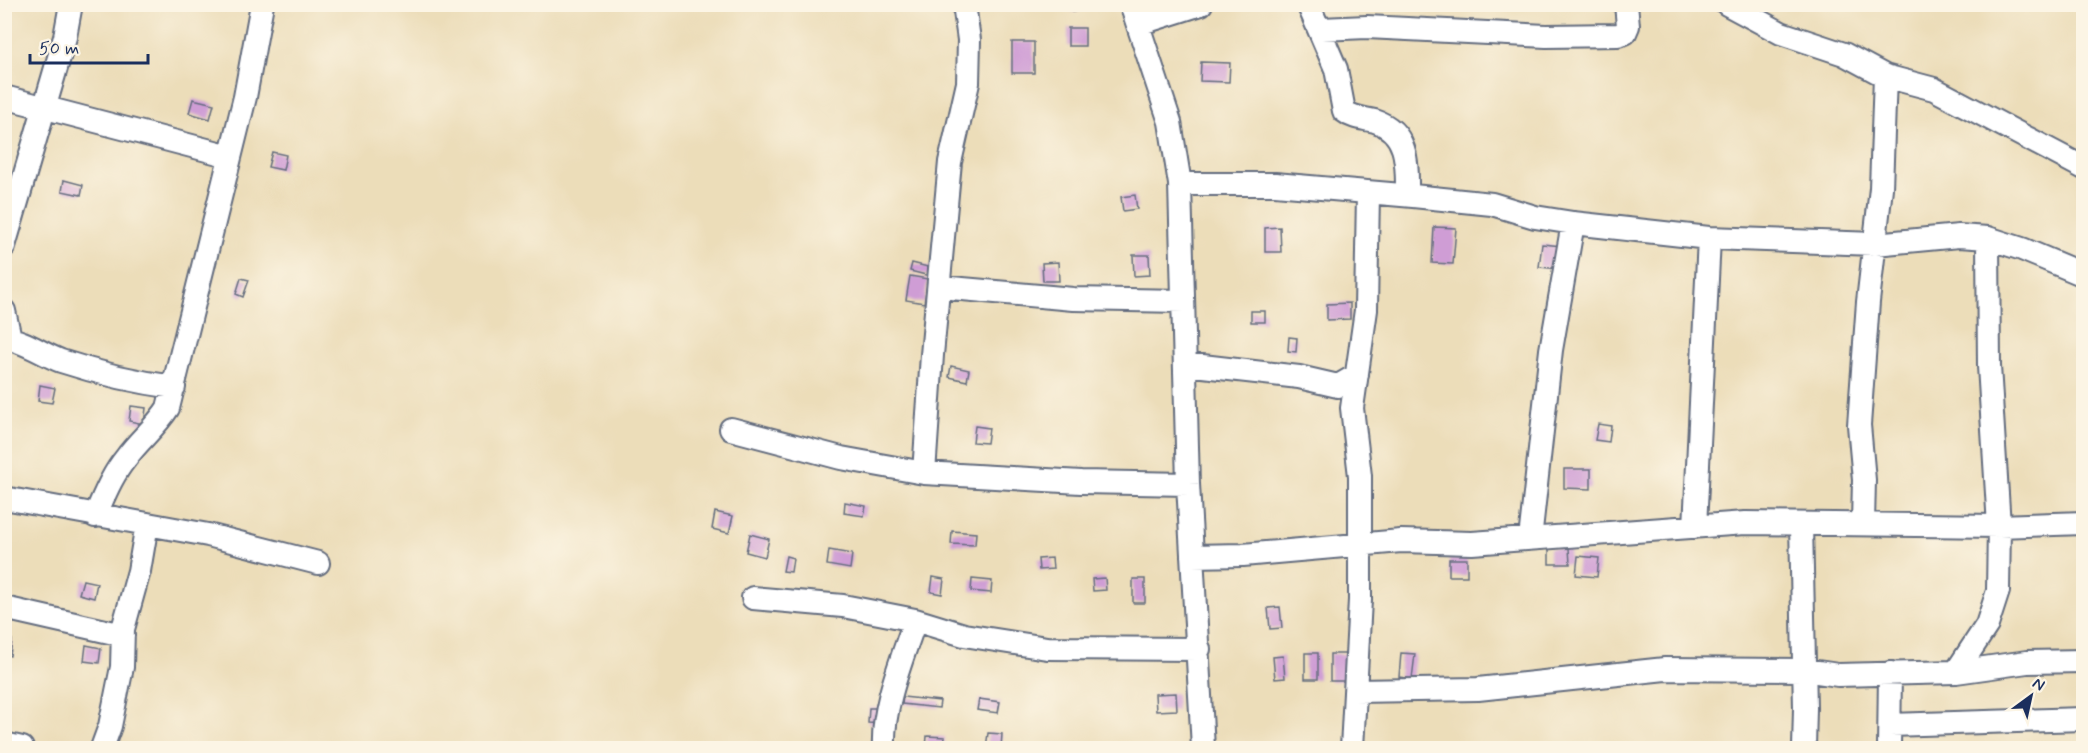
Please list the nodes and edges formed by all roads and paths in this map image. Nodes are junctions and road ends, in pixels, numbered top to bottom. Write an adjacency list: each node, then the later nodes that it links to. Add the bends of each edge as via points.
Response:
1 (71, 4): 14 (street)
2 (262, 4): 15 (street, via 256,48)
3 (964, 4): 26 (street, via 969,40 968,83 950,162)
4 (1201, 4): 8 (street)
5 (1308, 4): 9 (street)
6 (1626, 4): 9 (street, via 1628,26 1618,35 1546,36 1367,27)
7 (1727, 4): 10 (street, via 1781,33)
8 (1135, 14): 17 (street, via 1170,122)
9 (1321, 30): 19 (street, via 1336,69 1344,111 1390,128 1401,140 1407,162)
10 (1857, 61): 11 (street); 13 (street)
11 (1885, 76): 13 (street); 16 (street, via 1934,89)
12 (4, 97): 14 (street)
13 (1884, 104): 23 (street)
14 (44, 109): 15 (street); 24 (street)
15 (230, 156): 32 (street)
16 (2084, 168)
17 (1180, 184): 18 (street, via 1275,184); 27 (street)
18 (1368, 193): 19 (street); 31 (street, via 1366,310)
19 (1407, 195): 20 (street, via 1492,204)
20 (1573, 223): 21 (street); 44 (street, via 1551,350)
21 (1709, 238): 23 (street); 43 (street)
22 (1988, 238): 23 (street, via 1959,236); 25 (street); 42 (street, via 1989,366)
23 (1875, 244): 38 (street, via 1859,425)
24 (4, 246)
25 (2084, 275)
26 (940, 286): 27 (street, via 1073,299); 34 (street)
27 (1183, 301): 30 (street)
28 (4, 311): 29 (street)
29 (7, 338): 32 (street, via 80,367 125,380)
30 (1185, 364): 31 (street); 35 (street)
31 (1347, 381): 45 (street, via 1360,476)
32 (174, 387): 37 (street, via 168,408 126,457)
33 (731, 429): 34 (street, via 841,458)
34 (924, 473): 35 (street)
35 (1188, 484): 46 (street)
36 (4, 498): 37 (street)
37 (95, 516): 40 (street)
38 (1863, 523): 41 (street); 42 (street)
39 (2084, 523): 42 (street)
40 (147, 524): 47 (street); 51 (street, via 140,571)
41 (1801, 524): 43 (street); 54 (street)
42 (1999, 526): 55 (street, via 1998,591 1993,613)
43 (1695, 527): 44 (street)
44 (1530, 539): 45 (street)
45 (1360, 545): 46 (street); 57 (street)
46 (1192, 556): 52 (street)
47 (318, 563)
48 (753, 598): 50 (street, via 843,606)
49 (4, 608): 51 (street)
50 (915, 620): 52 (street, via 964,635 1047,648); 63 (street, via 891,701)
51 (123, 634): 62 (street, via 122,667)
52 (1199, 649): 64 (street)
53 (2084, 661): 55 (street, via 2027,662)
54 (1804, 670): 56 (street, via 1838,675); 57 (street, via 1665,669 1478,689); 66 (street)
55 (1956, 672): 56 (street)
56 (1890, 673): 59 (street)
57 (1355, 691): 65 (street)
58 (2084, 719): 59 (street)
59 (1890, 725): 67 (street)
60 (4, 744): 61 (street)
61 (22, 748)
62 (102, 748)
63 (884, 748)
64 (1203, 748)
65 (1352, 748)
66 (1804, 748)
67 (1889, 748)

